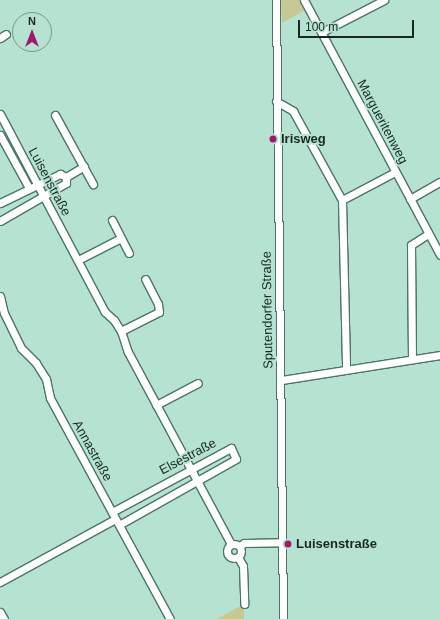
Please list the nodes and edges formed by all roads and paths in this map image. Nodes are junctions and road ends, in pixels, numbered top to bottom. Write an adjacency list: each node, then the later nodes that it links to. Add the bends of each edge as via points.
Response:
1 (276, 0): 7 (street, Sputendorfer Straße)
2 (304, 0): 4 (street, Margueritenweg)
3 (384, 0): 4 (street)
4 (322, 32): 12 (street, Margueritenweg)
5 (6, 34): 6 (street)
6 (0, 38)
7 (276, 101): 19 (street, via 293,111); 34 (street, Sputendorfer Straße)
8 (0, 114): 16 (street, Luisenstraße)
9 (56, 115): 11 (street)
10 (0, 135): 16 (street, Luisenstraße)
11 (84, 166): 13 (street); 15 (street)
12 (395, 172): 18 (street, Margueritenweg); 19 (street)
13 (66, 177): 16 (street, via 60,174); 17 (street, via 66,183)
14 (440, 182): 18 (street)
15 (93, 184)
16 (33, 186): 17 (street, Luisenstraße); 20 (street)
17 (43, 197): 22 (street); 27 (street, Luisenstraße)
18 (410, 199): 23 (street, Margueritenweg)
19 (342, 200): 33 (street)
20 (0, 203)
21 (112, 220): 24 (street)
22 (0, 221)
23 (428, 234): 26 (street, Margueritenweg); 32 (street, via 411,244)
24 (121, 238): 25 (street); 27 (street)
25 (129, 253)
26 (440, 255)
27 (78, 260): 30 (street, Luisenstraße, via 106,312)
28 (145, 279): 30 (street, via 158,304 159,312)
29 (0, 296): 39 (street, Annastraße, via 4,313 21,348 36,363 46,379 50,398)
30 (121, 331): 36 (street, Luisenstraße, via 128,352)
31 (440, 355): 32 (street)
32 (412, 359): 33 (street)
33 (346, 369): 34 (street)
34 (282, 380): 41 (street, Sputendorfer Straße)
35 (198, 383): 36 (street)
36 (156, 405): 37 (street, Luisenstraße)
37 (190, 470): 38 (street, Luisenstraße); 38 (street, Elsestraße, via 231,448 236,459); 39 (street, Elsestraße)
38 (197, 482): 40 (street, Elsestraße); 42 (street, Luisenstraße)
39 (112, 512): 40 (street, Annastraße)
40 (117, 522): 45 (street, Elsestraße); 49 (street, Annastraße)
41 (283, 542): 43 (street, via 244,543); 50 (street, Sputendorfer Straße)
42 (231, 544): 43 (street); 44 (street, Luisenstraße, via 227,553 233,558)
43 (240, 546): 44 (street, Luisenstraße)
44 (238, 557): 46 (street, Luisenstraße, via 243,566)
45 (0, 582)
46 (244, 604)
47 (0, 612): 48 (street)
48 (4, 619)
49 (170, 619)
50 (283, 619)

